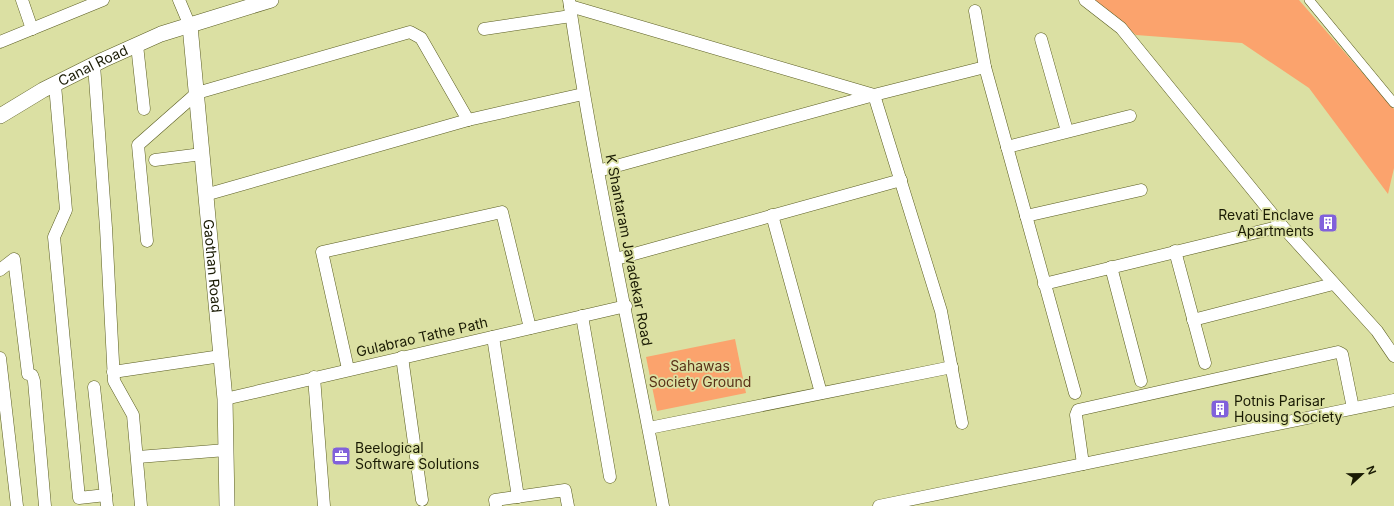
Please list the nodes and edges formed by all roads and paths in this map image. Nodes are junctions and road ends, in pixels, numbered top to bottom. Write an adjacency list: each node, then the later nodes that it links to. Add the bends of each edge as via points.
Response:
1 (22, 0): 10 (street)
2 (103, 0): 10 (street)
3 (179, 0): 9 (street)
4 (271, 0): 9 (street, Canal Road)
5 (1085, 0): 36 (street, via 1120,28)
6 (1309, 0): 21 (street)
7 (570, 8): 11 (street); 19 (street, K Shantaram Javadekar Road); 20 (street)
8 (975, 11): 16 (street)
9 (190, 26): 14 (street, Canal Road, via 161,34); 18 (street, Gaothan Road)
10 (32, 29): 13 (street)
11 (484, 29)
12 (1041, 39): 26 (street)
13 (0, 42)
14 (137, 45): 15 (street, Canal Road); 22 (street)
15 (94, 65): 17 (street, Canal Road); 56 (street)
16 (985, 67): 20 (street); 27 (street)
17 (55, 84): 23 (street, Canal Road); 74 (street, via 66,210 54,237)
18 (197, 92): 25 (street, via 410,32 421,38); 28 (street, Gaothan Road); 37 (street, via 138,146)
19 (583, 94): 25 (street); 30 (street, K Shantaram Javadekar Road)
20 (874, 94): 30 (street); 31 (street)
21 (1394, 103)
22 (144, 109)
23 (0, 116)
24 (1130, 116): 26 (street)
25 (468, 120): 33 (street)
26 (1068, 131): 27 (street)
27 (1007, 147): 35 (street)
28 (202, 154): 29 (street); 33 (street, Gaothan Road)
29 (155, 160)
30 (598, 171): 39 (street, K Shantaram Javadekar Road)
31 (901, 180): 34 (street); 54 (street, via 941,311)
32 (1141, 190): 35 (street)
33 (205, 195): 49 (street, Gaothan Road)
34 (772, 216): 39 (street); 60 (street)
35 (1026, 216): 42 (street)
36 (1282, 226): 38 (street); 43 (street)
37 (146, 241)
38 (1175, 251): 40 (street); 46 (street)
39 (616, 258): 44 (street, K Shantaram Javadekar Road)
40 (1111, 267): 42 (street); 58 (street)
41 (0, 270): 77 (street, via 14,259 28,374 32,375 34,381)
42 (1044, 284): 61 (street)
43 (1333, 284): 46 (street); 50 (street, via 1377,331)
44 (626, 306): 45 (street, Gulabrao Tathe Path); 66 (street, K Shantaram Javadekar Road)
45 (582, 316): 47 (street, Gulabrao Tathe Path); 70 (street)
46 (1194, 320): 53 (street)
47 (530, 328): 48 (street, Gulabrao Tathe Path); 55 (street, via 502,212 322,252)
48 (493, 337): 51 (street, Gulabrao Tathe Path); 71 (street)
49 (221, 356): 56 (street); 62 (street, Gaothan Road)
50 (1394, 356)
51 (402, 357): 55 (street, Gulabrao Tathe Path); 72 (street)
52 (0, 358): 76 (street)
53 (1205, 363)
54 (952, 367): 60 (street); 65 (street)
55 (348, 369): 57 (street, Gulabrao Tathe Path)
56 (113, 372): 68 (street, via 114,381 133,415)
57 (314, 377): 62 (street, Gulabrao Tathe Path); 80 (street)
58 (1141, 381)
59 (94, 387): 73 (street)
60 (821, 393): 66 (street)
61 (1075, 393)
62 (225, 399): 67 (street, Gaothan Road)
63 (1394, 400): 64 (street)
64 (1353, 408): 69 (street); 69 (street, via 1342,354 1338,352 1323,355 1078,410 1076,415)
65 (962, 424)
66 (649, 428): 83 (street, K Shantaram Javadekar Road)
67 (226, 450): 68 (street); 79 (street, Gaothan Road)
68 (138, 457): 78 (street)
69 (1083, 464): 75 (street)
70 (610, 476)
71 (518, 497): 81 (street, via 496,500); 82 (street, via 565,490)
72 (422, 500)
73 (106, 501): 74 (street)
74 (79, 502)
75 (908, 503): 84 (street)
76 (17, 506)
77 (45, 506)
78 (141, 506)
79 (227, 506)
80 (324, 506)
81 (496, 506)
82 (568, 506)
83 (663, 506)
84 (880, 506)

